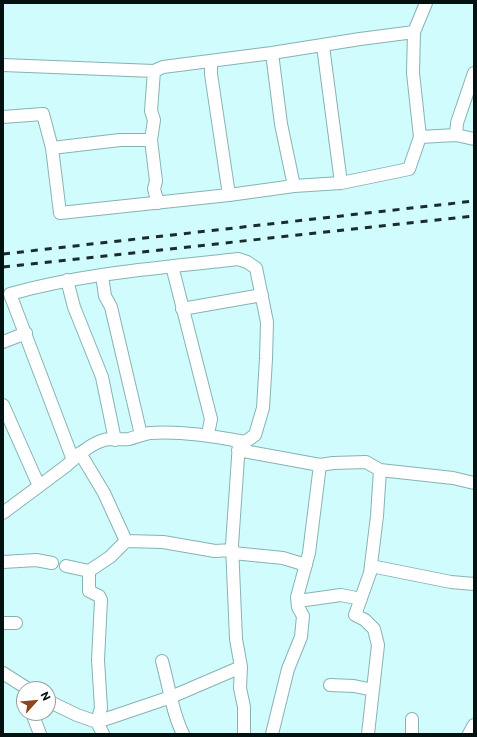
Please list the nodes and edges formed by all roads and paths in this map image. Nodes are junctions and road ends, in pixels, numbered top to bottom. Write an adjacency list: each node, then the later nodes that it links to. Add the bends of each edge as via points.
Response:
1 (426, 3): 2 (street)
2 (414, 32): 3 (street); 11 (street, via 413,73)
3 (323, 46): 4 (street); 15 (street)
4 (272, 53): 5 (street); 16 (street, via 281,124)
5 (211, 61): 7 (street, via 163,67); 17 (street, via 210,74)
6 (3, 65): 7 (street)
7 (154, 71): 13 (street, via 154,120)
8 (474, 73): 10 (street, via 457,123)
9 (3, 117): 14 (street, via 43,114)
10 (456, 135): 11 (street); 12 (street)
11 (420, 137): 15 (street, via 409,169)
12 (474, 139)
13 (151, 140): 14 (street, via 120,140); 18 (street, via 156,181 154,189)
14 (52, 148): 18 (street, via 60,213)
15 (341, 183): 16 (street)
16 (294, 186): 17 (street)
17 (229, 195): 18 (street)
18 (158, 203)
19 (172, 266): 20 (street); 22 (street, via 238,259 256,268); 23 (street)
20 (102, 275): 21 (street); 28 (street)
21 (67, 280): 24 (street, via 10,294); 29 (street, via 74,307 102,377)
22 (262, 295): 23 (street); 30 (street, via 268,322 263,408 255,435)
23 (182, 309): 27 (street, via 211,419)
24 (26, 333): 25 (street); 31 (street, via 44,388)
25 (3, 342)
26 (3, 405): 35 (street)
27 (208, 434): 28 (street); 30 (street)
28 (141, 435): 29 (street)
29 (115, 440): 31 (street, via 104,440)
30 (238, 445): 32 (street); 38 (street)
31 (76, 456): 35 (street); 37 (street, via 104,493)
32 (320, 465): 33 (street, via 366,462); 41 (street)
33 (380, 470): 34 (street); 43 (street)
34 (474, 483)
35 (39, 486): 36 (street)
36 (3, 513)
37 (126, 541): 38 (street, via 163,542); 44 (street, via 110,557)
38 (233, 552): 41 (street, via 283,558); 51 (street, via 236,639)
39 (3, 562): 40 (street, via 36,560)
40 (52, 563)
41 (306, 565): 47 (street)
42 (66, 566): 44 (street)
43 (371, 566): 45 (street, via 450,582); 46 (street)
44 (89, 571): 61 (street, via 90,590 101,600 98,660 101,708)
45 (474, 584)
46 (361, 599): 47 (street, via 341,595); 56 (street, via 355,615 374,629 378,646)
47 (298, 601): 67 (street, via 303,616 301,637 288,669)
48 (3, 623): 49 (street)
49 (16, 623)
50 (162, 661): 57 (street)
51 (241, 667): 57 (street); 66 (street)
52 (4, 674): 53 (street); 55 (street)
53 (16, 682)
54 (330, 685): 56 (street)
55 (16, 688)
56 (373, 690): 68 (street)
57 (171, 697): 61 (street); 65 (street, via 176,721)
58 (56, 705): 61 (street)
59 (412, 719): 69 (street)
60 (35, 721): 63 (street)
61 (97, 722): 64 (street)
62 (474, 725): 70 (street)
63 (40, 734)
64 (103, 734)
65 (183, 734)
66 (244, 734)
67 (272, 734)
68 (368, 734)
69 (412, 734)
70 (469, 734)

